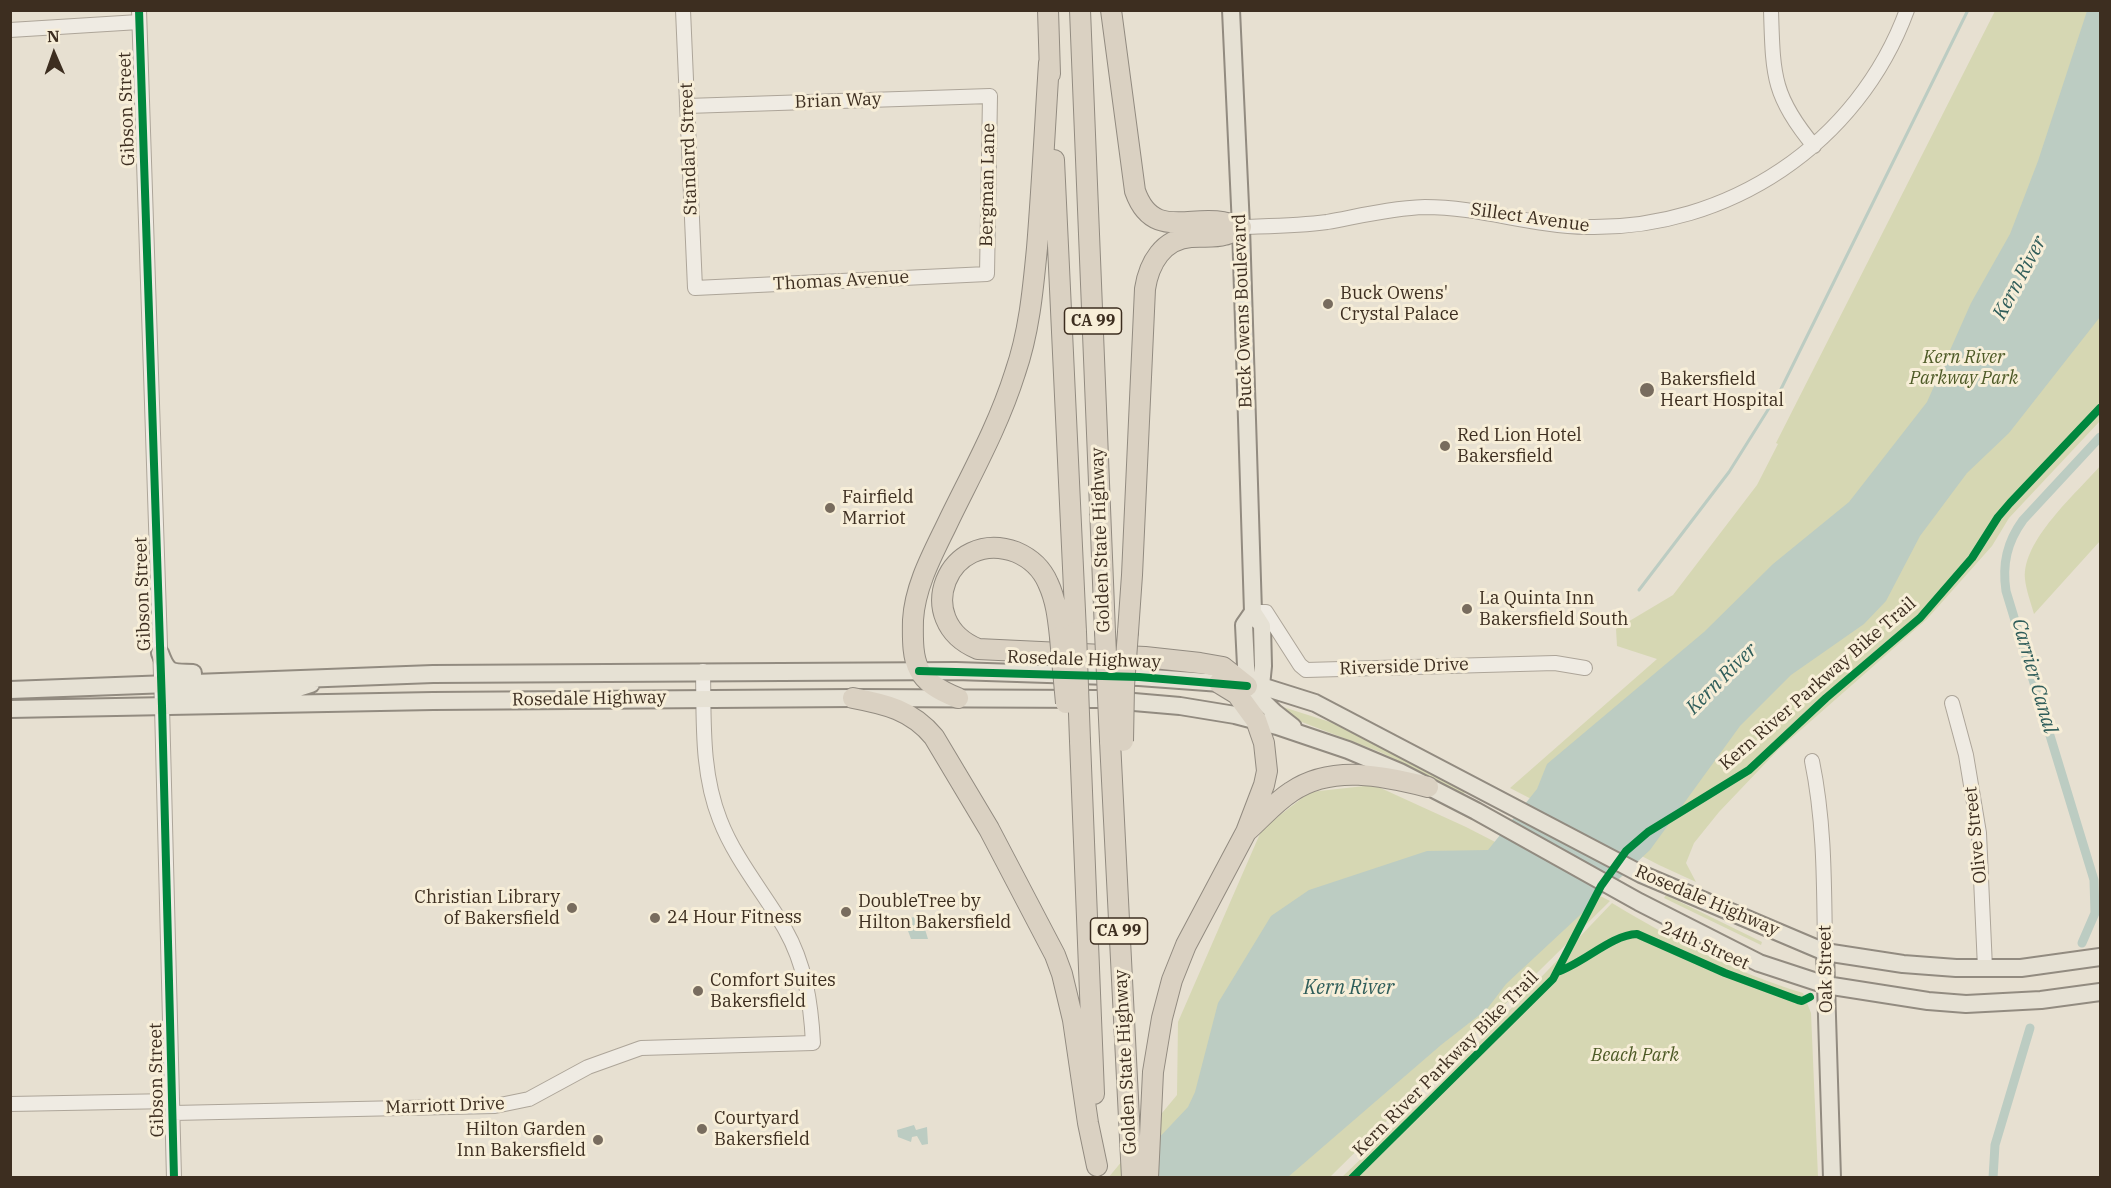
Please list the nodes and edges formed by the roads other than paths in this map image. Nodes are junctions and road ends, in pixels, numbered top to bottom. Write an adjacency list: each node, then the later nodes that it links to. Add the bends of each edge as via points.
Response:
1 (683, 10): 12 (street, Standard Street)
2 (1048, 10): 10 (highway, Golden State Highway / CA 99)
3 (1080, 10): 37 (highway, Golden State Highway / CA 99, bridge, via 1105,632)
4 (1111, 10): 14 (highway, via 1135,191 1141,203 1155,218 1169,223 1221,222)
5 (1231, 10): 14 (main road, Buck Owens Boulevard)
6 (1771, 10): 13 (street, via 1776,82 1789,113)
7 (1906, 10): 13 (street, Sillect Avenue, via 1889,52 1864,91)
8 (139, 16): 9 (street); 19 (street, Gibson Street)
9 (10, 30)
10 (1049, 63): 18 (highway, Golden State Highway / CA 99); 22 (highway, via 1037,246 1023,348 999,417 917,596 913,620)
11 (990, 96): 12 (street, Brian Way); 15 (street, Bergman Lane)
12 (687, 106): 16 (street, Standard Street)
13 (1814, 146): 14 (street, Sillect Avenue, via 1771,178 1725,202 1643,225 1585,228 1481,211 1424,207 1309,224)
14 (1241, 227): 17 (main road, Buck Owens Boulevard); 37 (highway, bridge, via 1222,236 1173,242 1157,256 1147,279 1128,632)
15 (987, 274): 16 (street, Thomas Avenue)
16 (695, 288)
17 (1253, 612): 20 (street, Riverside Drive, via 1266,612 1306,670 1555,663); 27 (main road, Buck Owens Boulevard, via 1244,625)
18 (1068, 634): 27 (highway, via 1047,581 1022,555 1000,548 979,550 950,570 942,595 943,614 953,632 978,649 1200,663 1223,667); 48 (highway, Golden State Highway / CA 99, bridge, via 1086,867)
19 (160, 653): 23 (main road, via 170,672 292,672); 25 (street, Gibson Street)
20 (1586, 668)
21 (703, 671): 22 (main road, Rosedale Highway); 23 (main road, Rosedale Highway); 28 (street)
22 (919, 671): 24 (main road, Rosedale Highway, via 1106,675); 30 (highway, via 931,685)
23 (322, 678): 25 (main road, Rosedale Highway); 32 (main road, via 286,692 178,695)
24 (1219, 683): 27 (highway)
25 (161, 684): 26 (main road, Rosedale Highway); 32 (street, Gibson Street)
26 (10, 690)
27 (1251, 691): 34 (main road); 35 (highway); 36 (main road); 41 (main road, Rosedale Highway, via 1315,703 1641,874)
28 (704, 698): 29 (main road, Rosedale Highway); 32 (main road, Rosedale Highway); 47 (street, Marriott Drive, via 705,756 713,800 729,840 795,950 808,991 813,1043 641,1048 588,1067 529,1099 495,1107)
29 (853, 698): 30 (main road, Rosedale Highway); 48 (highway, via 908,714 934,737 989,829 1055,955 1069,997)
30 (958, 698): 34 (main road, Rosedale Highway, via 1100,699)
31 (1952, 703): 43 (street, Olive Street, via 1966,755 1979,832)
32 (162, 706): 33 (main road, Rosedale Highway); 47 (street, Gibson Street)
33 (10, 709)
34 (1214, 711): 35 (main road, Rosedale Highway)
35 (1256, 720): 36 (main road, Rosedale Highway); 40 (highway, via 1267,771)
36 (1304, 735): 39 (main road, Rosedale Highway, via 1348,750)
37 (1117, 741): 50 (highway, Golden State Highway / CA 99, via 1112,766)
38 (1812, 761): 41 (street, Oak Street, via 1823,844)
39 (1428, 787): 40 (highway, via 1386,777 1331,777 1300,786); 44 (main road, Rosedale Highway, via 1759,963)
40 (1246, 832): 51 (highway, via 1186,945 1172,980 1153,1072)
41 (1825, 952): 43 (main road, via 1903,964); 44 (main road, Oak Street)
42 (2100, 957): 43 (main road, via 2022,968)
43 (1985, 968)
44 (1826, 985): 45 (main road, via 1966,1004); 52 (main road, Oak Street)
45 (2100, 992)
46 (10, 1104): 47 (street, Marriott Drive)
47 (172, 1107): 49 (street, Gibson Street)
48 (1098, 1172)
49 (174, 1178)
50 (1131, 1178)
51 (1148, 1178)
52 (1832, 1178)

